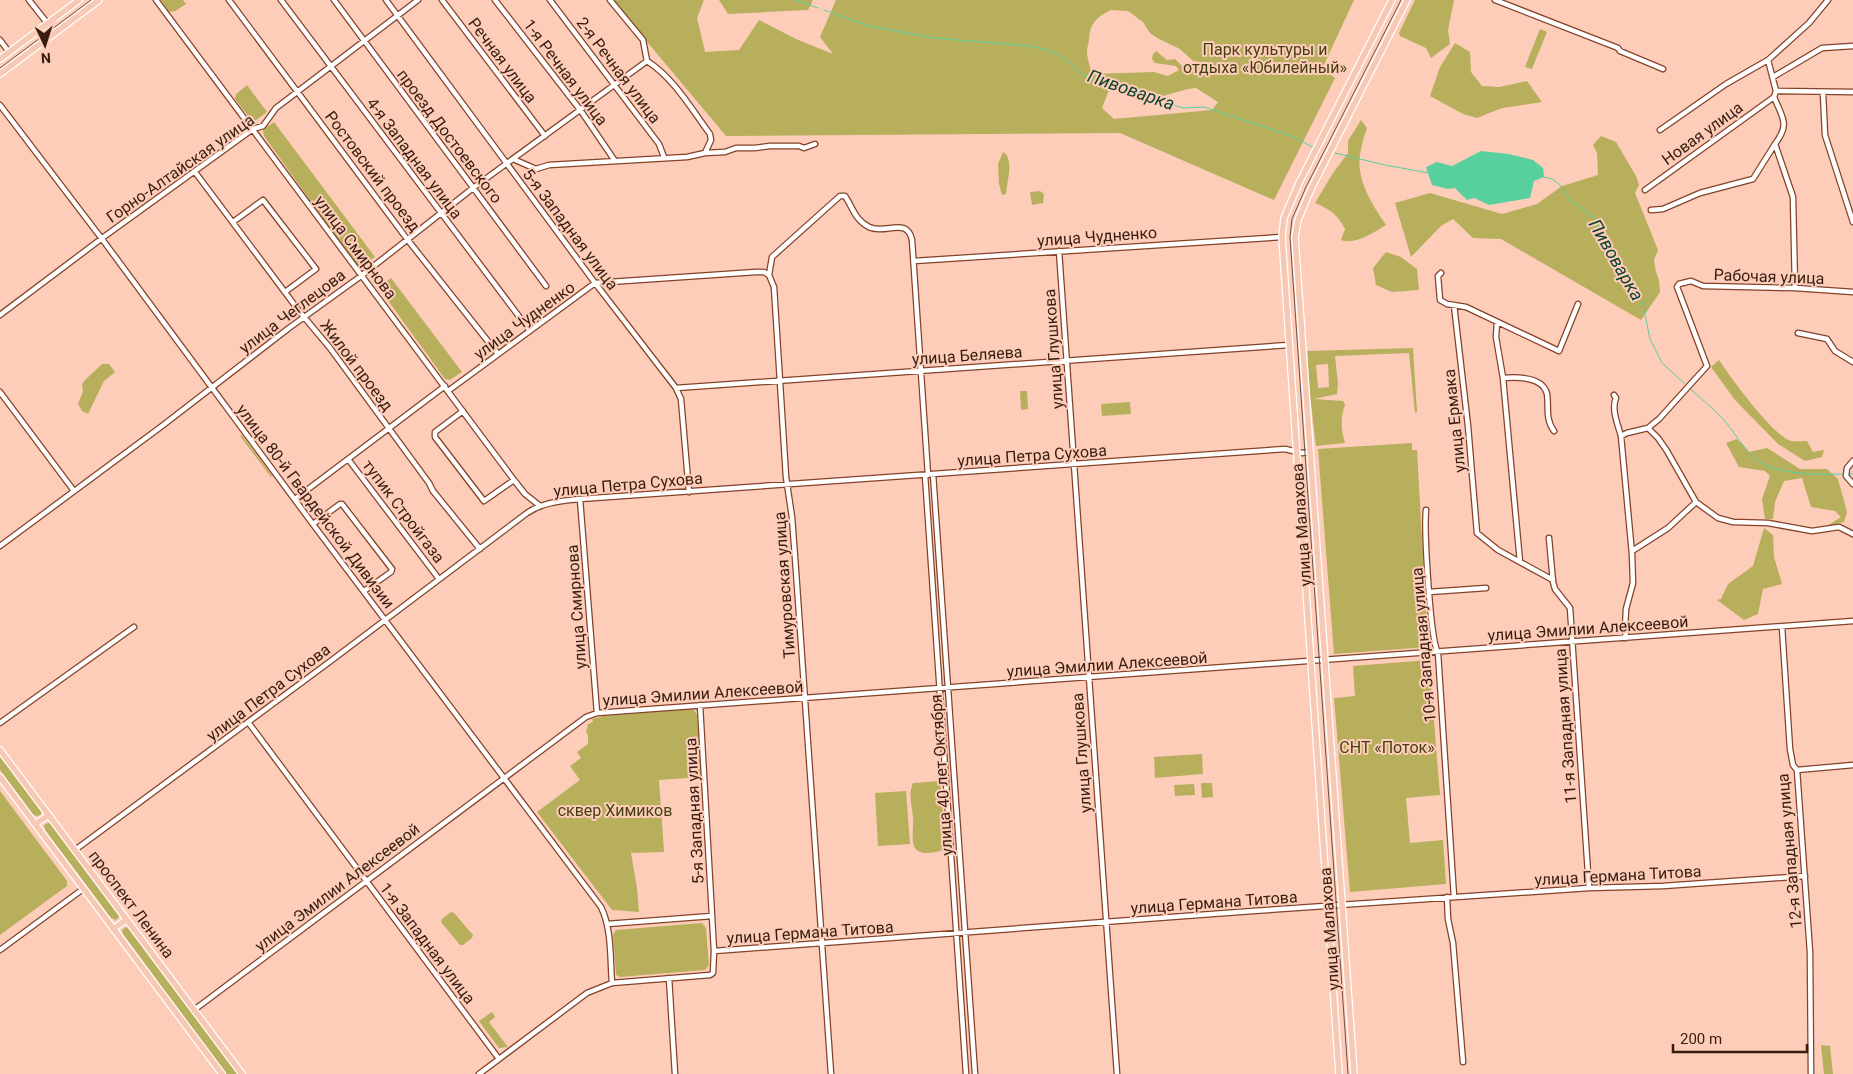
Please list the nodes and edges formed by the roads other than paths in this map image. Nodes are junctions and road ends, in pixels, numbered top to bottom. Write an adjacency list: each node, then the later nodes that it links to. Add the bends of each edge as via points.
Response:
1 (29, 0): 20 (street)
2 (80, 0): 18 (main road)
3 (99, 0): 30 (main road)
4 (156, 0): 40 (street, улица Смирнова)
5 (229, 0): 34 (street, Ростовский проезд)
6 (282, 0): 28 (street, 4-я Западная улица)
7 (334, 0): 22 (street, проезд Достоевского)
8 (386, 0): 19 (street, 5-я Западная улица)
9 (418, 0): 19 (street, Горно-Алтайская улица)
10 (442, 0): 42 (street, Речная улица)
11 (495, 0): 39 (street, 1-я Речная улица)
12 (550, 0): 32 (street, 2-я Речная улица)
13 (610, 0): 27 (street, via 642,40)
14 (1392, 0): 57 (main road, улица Малахова, via 1292,198 1284,218)
15 (1407, 0): 95 (main road, улица Малахова, via 1311,189 1296,228)
16 (1495, 0): 29 (street)
17 (1828, 0): 26 (street, via 1809,23)
18 (72, 2): 20 (main road)
19 (398, 16): 22 (street, Горно-Алтайская улица); 49 (street, 5-я Западная улица)
20 (48, 24): 24 (main road)
21 (0, 40): 24 (street)
22 (364, 41): 28 (street, Горно-Алтайская улица); 51 (street, проезд Достоевского)
23 (1853, 46): 31 (street, via 1822,48)
24 (9, 52): 25 (main road)
25 (0, 59)
26 (1768, 60): 31 (street); 41 (street, via 1726,84)
27 (647, 61): 32 (street, улица Чеглецова); 45 (street, via 677,90 710,134)
28 (330, 66): 34 (street, Горно-Алтайская улица); 54 (street, 4-я Западная улица)
29 (1663, 69)
30 (0, 74)
31 (1773, 77): 33 (street)
32 (614, 86): 39 (street, улица Чеглецова); 46 (street, 2-я Речная улица, via 659,144)
33 (1776, 91): 36 (street); 37 (street)
34 (299, 92): 40 (street, Горно-Алтайская улица, via 276,108 263,126); 58 (street, Ростовский проезд)
35 (1853, 92): 36 (street)
36 (1823, 93): 56 (street, via 1825,135)
37 (1774, 97): 44 (street, via 1785,128); 52 (street, Новая улица)
38 (0, 105): 59 (street, улица 80-й Гвардейской Дивизии)
39 (581, 111): 42 (street, улица Чеглецова); 48 (street, 1-я Речная улица)
40 (253, 129): 50 (street, Горно-Алтайская улица); 64 (street, улица Смирнова)
41 (1660, 130)
42 (545, 136): 47 (street, улица Чеглецова)
43 (815, 144): 45 (street, via 804,148 770,146)
44 (1775, 144): 53 (street, via 1753,179); 67 (street, via 1793,197)
45 (705, 153): 46 (street)
46 (664, 157): 48 (street)
47 (512, 159): 48 (street, via 536,169 549,165); 49 (street, улица Чеглецова)
48 (615, 161)
49 (507, 164): 51 (street, улица Чеглецова); 65 (street, 5-я Западная улица)
50 (195, 172): 55 (street, Жилой проезд); 59 (street, Горно-Алтайская улица)
51 (473, 188): 54 (street, улица Чеглецова); 66 (street, проезд Достоевского)
52 (1645, 190)
53 (1651, 210)
54 (441, 213): 58 (street, улица Чеглецова); 75 (street, 4-я Западная улица)
55 (233, 222): 68 (street, Жилой проезд); 68 (street, via 263,200 316,270)
56 (1853, 222)
57 (1282, 237): 60 (street, улица Чудненко); 77 (main road, улица Малахова)
58 (407, 238): 64 (street, улица Чеглецова); 78 (street, Ростовский проезд)
59 (102, 239): 72 (street, Горно-Алтайская улица); 84 (street, улица 80-й Гвардейской Дивизии)
60 (1059, 251): 61 (street, улица Чудненко); 79 (street, улица Глушкова)
61 (914, 261): 63 (street, улица 40 лет Октября, via 908,230 904,227 870,227 861,222 845,196 840,196 772,257); 81 (street, улица 40 лет Октября)
62 (1441, 273): 71 (street, via 1438,276 1440,300)
63 (769, 275): 65 (street, улица Чудненко, via 756,272); 83 (street, Тимуровская улица, via 774,287)
64 (361, 276): 73 (street, улица Чеглецова); 86 (street, улица Смирнова)
65 (595, 283): 75 (street, улица Чудненко); 85 (street, 5-я Западная улица)
66 (546, 286)
67 (1795, 288): 69 (street, Рабочая улица); 90 (street, Рабочая улица, via 1703,286 1691,281 1679,284 1677,287 1707,366)
68 (285, 292): 73 (street, Жилой проезд)
69 (1853, 292)
70 (1578, 304): 74 (street, via 1559,351)
71 (1454, 305): 74 (street, via 1466,307); 116 (street, улица Ермака, via 1477,534)
72 (0, 315)
73 (304, 317): 84 (street, улица Чеглецова); 91 (street, Жилой проезд)
74 (1496, 322): 82 (street)
75 (530, 331): 78 (street, улица Чудненко)
76 (1798, 333): 80 (street, via 1827,339 1835,351)
77 (1289, 345): 79 (street, улица Беляева); 94 (main road, улица Малахова)
78 (498, 354): 86 (street, улица Чудненко)
79 (1067, 360): 81 (street, улица Беляева); 98 (street, улица Глушкова)
80 (1853, 362)
81 (922, 371): 83 (street, улица Беляева); 99 (street, улица 40 лет Октября)
82 (1503, 378): 92 (street, via 1528,379 1545,388 1549,425); 116 (street)
83 (779, 381): 85 (street, улица Беляева); 102 (street, Тимуровская улица)
84 (212, 388): 103 (street, улица Чеглецова); 105 (street, улица 80-й Гвардейской Дивизии)
85 (676, 388): 104 (street, 5-я Западная улица, via 681,399)
86 (447, 389): 89 (street, улица Смирнова); 91 (street, улица Чудненко)
87 (0, 392): 103 (street)
88 (1614, 395): 93 (street, via 1614,411)
89 (463, 411): 100 (street, улица Смирнова); 100 (street, via 435,432 435,437 484,501)
90 (1648, 428): 93 (street); 107 (street, via 1667,451)
91 (390, 429): 96 (street, улица Чудненко); 114 (street, Жилой проезд, via 433,491)
92 (1554, 431)
93 (1621, 436): 115 (street)
94 (1296, 452): 95 (street, улица Петра Сухова); 98 (street, улица Петра Сухова, via 1285,449); 130 (main road, улица Малахова)
95 (1310, 452): 129 (main road, улица Малахова)
96 (348, 458): 105 (street, улица Чудненко); 117 (street, тупик Стройгаза)
97 (1853, 461): 101 (street, via 1846,476)
98 (1074, 464): 99 (street, улица Петра Сухова); 131 (street, улица Глушкова)
99 (929, 475): 102 (street, улица Петра Сухова); 132 (street, улица 40 лет Октября); 133 (street, улица 40 лет Октября)
100 (514, 480): 108 (street, улица Смирнова)
101 (1853, 484)
102 (787, 485): 104 (street, улица Петра Сухова); 134 (street, Тимуровская улица, via 794,536)
103 (74, 491): 113 (street, улица Чеглецова)
104 (689, 492): 106 (street, улица Петра Сухова)
105 (294, 499): 110 (street, улица 80-й Гвардейской Дивизии)
106 (580, 499): 108 (street, улица Петра Сухова); 136 (street, улица Смирнова)
107 (1696, 502): 111 (street, via 1724,520 1768,523 1812,532 1839,527); 115 (street, via 1668,528)
108 (540, 506): 114 (street, улица Петра Сухова)
109 (1426, 510): 121 (street, 10-я Западная улица)
110 (313, 524): 120 (street, улица 80-й Гвардейской Дивизии); 120 (street, via 342,504 392,569)
111 (1853, 534)
112 (1549, 538): 118 (street, 11-я Западная улица)
113 (0, 546)
114 (480, 549): 117 (street, улица Петра Сухова)
115 (1632, 551): 126 (street, via 1633,583 1626,609)
116 (1520, 562): 118 (street)
117 (439, 579): 122 (street, улица Петра Сухова)
118 (1553, 580): 127 (street, 11-я Западная улица, via 1555,589 1570,608)
119 (1486, 588): 121 (street)
120 (364, 591): 122 (street, улица 80-й Гвардейской Дивизии)
121 (1429, 592): 128 (street, 10-я Западная улица, via 1434,644)
122 (386, 619): 137 (street, улица Петра Сухова); 143 (street, улица 80-й Гвардейской Дивизии)
123 (1853, 621): 125 (street, улица Эмилии Алексеевой)
124 (134, 627): 138 (street)
125 (1782, 627): 126 (street, улица Эмилии Алексеевой); 141 (street, 12-я Западная улица, via 1790,749)
126 (1626, 638): 127 (street, улица Эмилии Алексеевой)
127 (1572, 642): 128 (street, улица Эмилии Алексеевой); 149 (street, 11-я Западная улица)
128 (1438, 652): 129 (street, улица Эмилии Алексеевой); 151 (street, 10-я Западная улица)
129 (1324, 661): 130 (street, улица Эмилии Алексеевой); 153 (main road, улица Малахова)
130 (1311, 662): 131 (street, улица Эмилии Алексеевой); 154 (main road, улица Малахова)
131 (1088, 678): 132 (street, улица Эмилии Алексеевой); 157 (street, улица Глушкова)
132 (948, 687): 133 (street, улица Эмилии Алексеевой); 161 (street, улица 40 лет Октября)
133 (939, 688): 134 (street, улица Эмилии Алексеевой); 160 (street, улица 40 лет Октября)
134 (805, 697): 135 (street, улица Эмилии Алексеевой); 162 (street, Тимуровская улица)
135 (700, 704): 136 (street, улица Эмилии Алексеевой); 155 (street, 5-я Западная улица)
136 (597, 713): 143 (street, улица Эмилии Алексеевой, via 586,717)
137 (248, 722): 146 (street, улица Петра Сухова); 148 (street, 1-я Западная улица)
138 (0, 723)
139 (0, 750): 144 (main road, проспект Ленина)
140 (1853, 765): 141 (street)
141 (1797, 770): 147 (street, 12-я Западная улица)
142 (0, 777): 145 (main road, проспект Ленина)
143 (504, 778): 148 (street, улица Эмилии Алексеевой); 158 (street, улица 80-й Гвардейской Дивизии, via 601,907)
144 (48, 815): 145 (main road); 146 (main road, проспект Ленина)
145 (35, 824): 150 (main road, проспект Ленина)
146 (75, 850): 156 (main road, проспект Ленина)
147 (1805, 876): 149 (street, улица Германа Титова); 180 (street, 12-я Западная улица, via 1810,952)
148 (366, 881): 167 (street, улица Эмилии Алексеевой); 168 (street, 1-я Западная улица)
149 (1589, 888): 151 (street, улица Германа Титова)
150 (83, 889): 159 (main road, проспект Ленина); 163 (street)
151 (1454, 897): 152 (street, улица Германа Титова)
152 (1447, 898): 153 (street, улица Германа Титова); 169 (street)
153 (1341, 905): 154 (street, улица Германа Титова); 179 (main road, улица Малахова)
154 (1328, 906): 157 (street, улица Германа Титова); 178 (main road, улица Малахова)
155 (712, 916): 158 (street, улица Германа Титова); 164 (street, улица Германа Титова)
156 (126, 920): 159 (main road); 167 (main road, проспект Ленина)
157 (1106, 923): 161 (street, улица Германа Титова); 177 (street, улица Глушкова)
158 (607, 924): 166 (street)
159 (113, 929): 170 (main road, проспект Ленина)
160 (956, 933): 161 (street, улица Германа Титова); 162 (street, улица Германа Титова); 175 (street, улица 40 лет Октября)
161 (965, 933): 176 (street, улица 40 лет Октября)
162 (822, 943): 164 (street, улица Германа Титова); 174 (street, Тимуровская улица)
163 (0, 950)
164 (714, 951): 165 (street, улица Германа Титова, via 714,973)
165 (669, 978): 166 (street, улица Германа Титова); 173 (street)
166 (612, 983): 168 (street, улица Германа Титова, via 587,992)
167 (194, 1010): 171 (main road, проспект Ленина)
168 (499, 1059): 172 (street, улица Германа Титова)
169 (1463, 1062)
170 (222, 1074)
171 (242, 1074)
172 (479, 1074)
173 (675, 1074)
174 (831, 1074)
175 (966, 1074)
176 (975, 1074)
177 (1116, 1074)
178 (1339, 1074)
179 (1354, 1074)
180 (1811, 1074)

